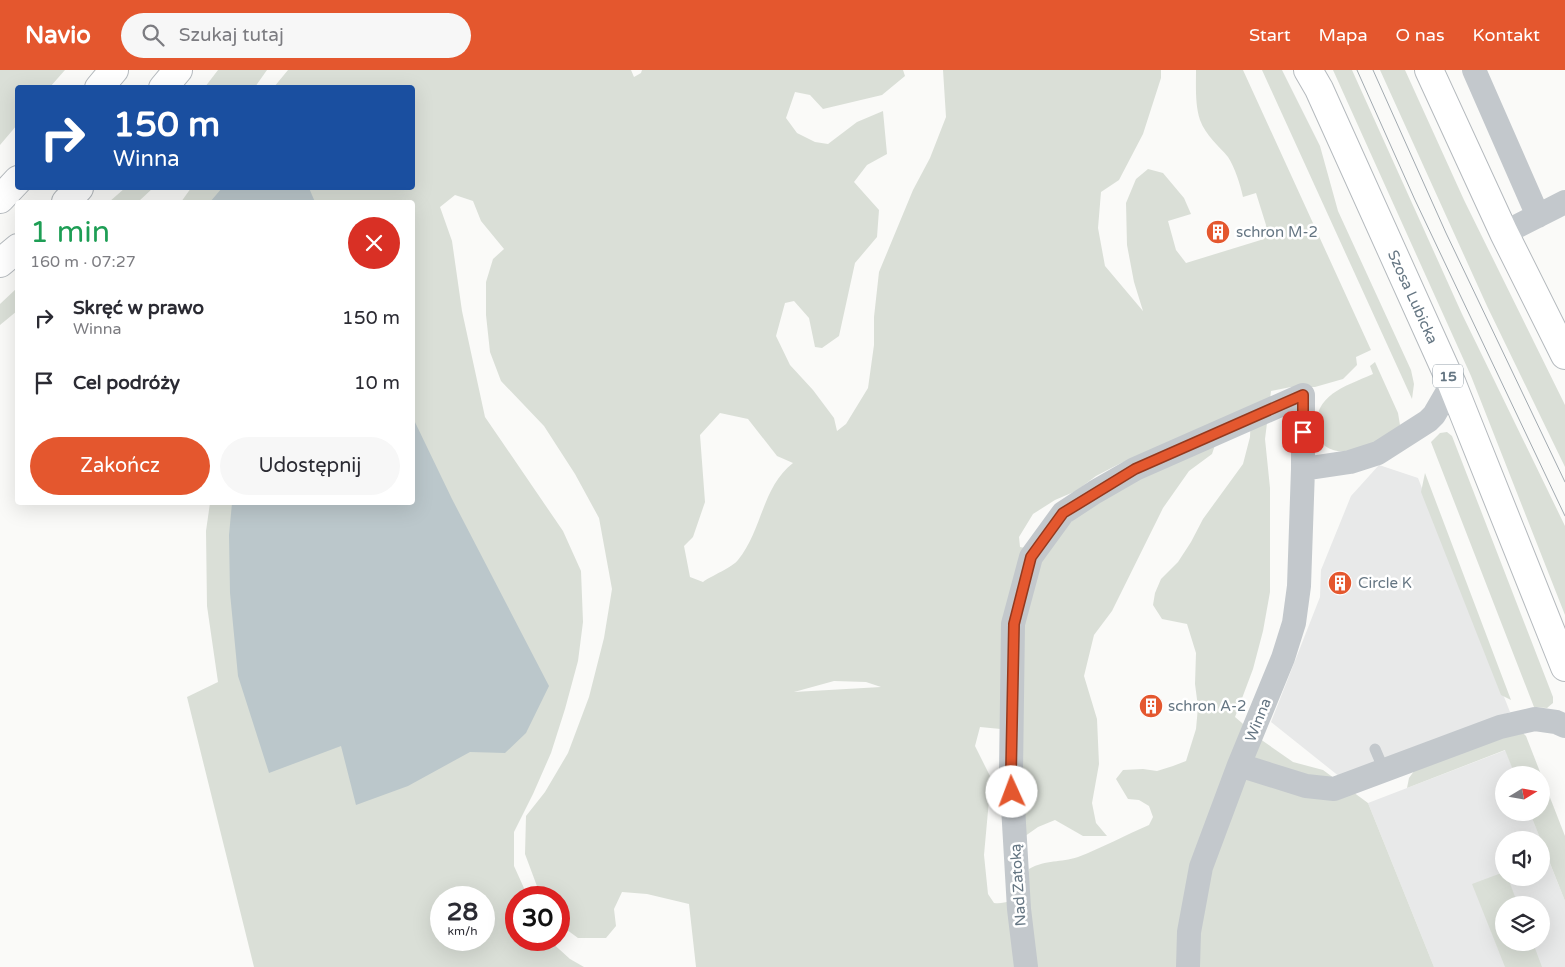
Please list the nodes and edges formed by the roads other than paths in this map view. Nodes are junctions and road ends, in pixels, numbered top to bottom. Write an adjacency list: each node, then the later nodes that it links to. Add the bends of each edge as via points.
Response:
1 (114, 70): 6 (main road)
2 (178, 70): 7 (main road)
3 (1430, 70): 14 (main road)
4 (1474, 70): 13 (street)
5 (1313, 76): 18 (main road, Szosa Lubicka / 15)
6 (102, 85)
7 (166, 85)
8 (15, 183): 10 (main road)
9 (77, 190): 11 (main road)
10 (0, 199)
11 (68, 200)
12 (1565, 202): 13 (street)
13 (1538, 216): 14 (street)
14 (1504, 234): 17 (main road)
15 (15, 251): 16 (main road)
16 (0, 264)
17 (1565, 356)
18 (1452, 384): 20 (street, via 1428,421 1378,453 1350,462); 21 (main road, Szosa Lubicka / 15)
19 (1303, 395): 20 (street, Winna); 26 (street, Nad Zatoką, via 1135,469 1096,492 1063,513 1031,557 1014,624 1011,772 1019,909)
20 (1303, 469): 24 (street, Winna, via 1299,586 1294,623)
21 (1565, 667)
22 (1565, 726): 25 (street, via 1535,719 1500,728)
23 (1375, 749): 25 (lane)
24 (1239, 765): 25 (street, via 1306,786 1334,789); 27 (street, Winna, via 1200,867 1189,932)
25 (1384, 770)
26 (1026, 967)
27 (1188, 967)

